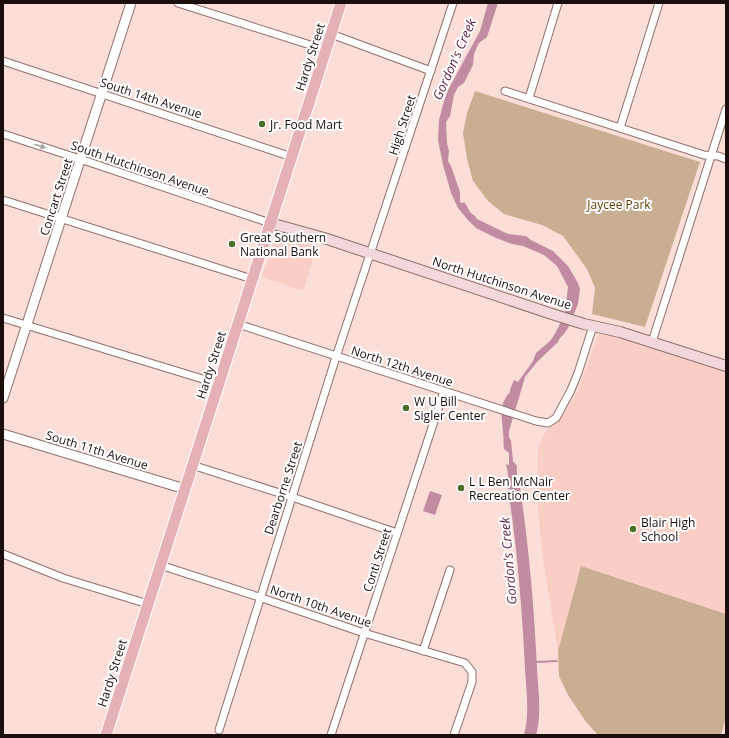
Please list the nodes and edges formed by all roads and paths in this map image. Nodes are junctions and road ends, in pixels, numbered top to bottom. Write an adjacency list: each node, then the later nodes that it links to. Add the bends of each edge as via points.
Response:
1 (131, 3): 12 (street, Concart Street)
2 (178, 3): 8 (street)
3 (341, 3): 7 (main road, Hardy Street)
4 (453, 3): 10 (street, High Street)
5 (558, 3): 13 (street)
6 (659, 3): 15 (street)
7 (331, 34): 8 (main road, Hardy Street); 10 (street)
8 (326, 50): 17 (main road, Hardy Street)
9 (3, 61): 12 (street, South 14th Avenue)
10 (431, 71): 24 (street, High Street)
11 (505, 92): 13 (street)
12 (101, 94): 17 (street, South 14th Avenue); 19 (street, Concart Street)
13 (529, 98): 15 (street)
14 (726, 109): 18 (street)
15 (620, 128): 18 (street)
16 (3, 134): 19 (street, South Hutchinson Avenue, one-way to 19)
17 (292, 156): 23 (main road, Hardy Street)
18 (711, 156): 20 (street); 30 (street)
19 (80, 159): 22 (street, Concart Street); 23 (street, South Hutchinson Avenue)
20 (726, 159)
21 (3, 200): 22 (street)
22 (62, 218): 25 (street); 28 (street, Concart Street)
23 (270, 223): 24 (main road, North Hutchinson Avenue); 25 (main road, Hardy Street)
24 (371, 253): 29 (main road, North Hutchinson Avenue); 31 (street, Dearborne Street)
25 (252, 279): 27 (main road, Hardy Street)
26 (3, 318): 28 (street)
27 (238, 324): 31 (street, North 12th Avenue); 33 (main road, Hardy Street)
28 (27, 325): 33 (street); 35 (street, Concart Street)
29 (588, 325): 30 (main road, North Hutchinson Avenue); 34 (street, North 12th Avenue, via 578,373 556,418 548,423 536,422)
30 (652, 342): 32 (main road, North Hutchinson Avenue)
31 (336, 357): 34 (street, North 12th Avenue); 39 (street, Dearborne Street)
32 (726, 366)
33 (219, 384): 37 (main road, Hardy Street)
34 (444, 391): 40 (street, Conti Street)
35 (3, 398)
36 (3, 434): 38 (street, South 11th Avenue)
37 (192, 465): 38 (main road, Hardy Street); 39 (street)
38 (185, 489): 42 (main road, Hardy Street)
39 (292, 497): 40 (street); 44 (street, Dearborne Street)
40 (397, 533): 46 (street, Conti Street)
41 (3, 554): 45 (street, via 63,578)
42 (160, 565): 44 (street, North 10th Avenue); 45 (main road, Hardy Street)
43 (450, 570): 47 (street)
44 (260, 597): 46 (street, North 10th Avenue); 48 (street, Dearborne Street)
45 (148, 604): 49 (main road, Hardy Street)
46 (364, 633): 47 (street, North 10th Avenue); 50 (street, Conti Street)
47 (423, 651): 51 (street, North 10th Avenue, via 465,663 472,672 472,682)
48 (219, 730)
49 (106, 735)
50 (331, 735)
51 (454, 735)

